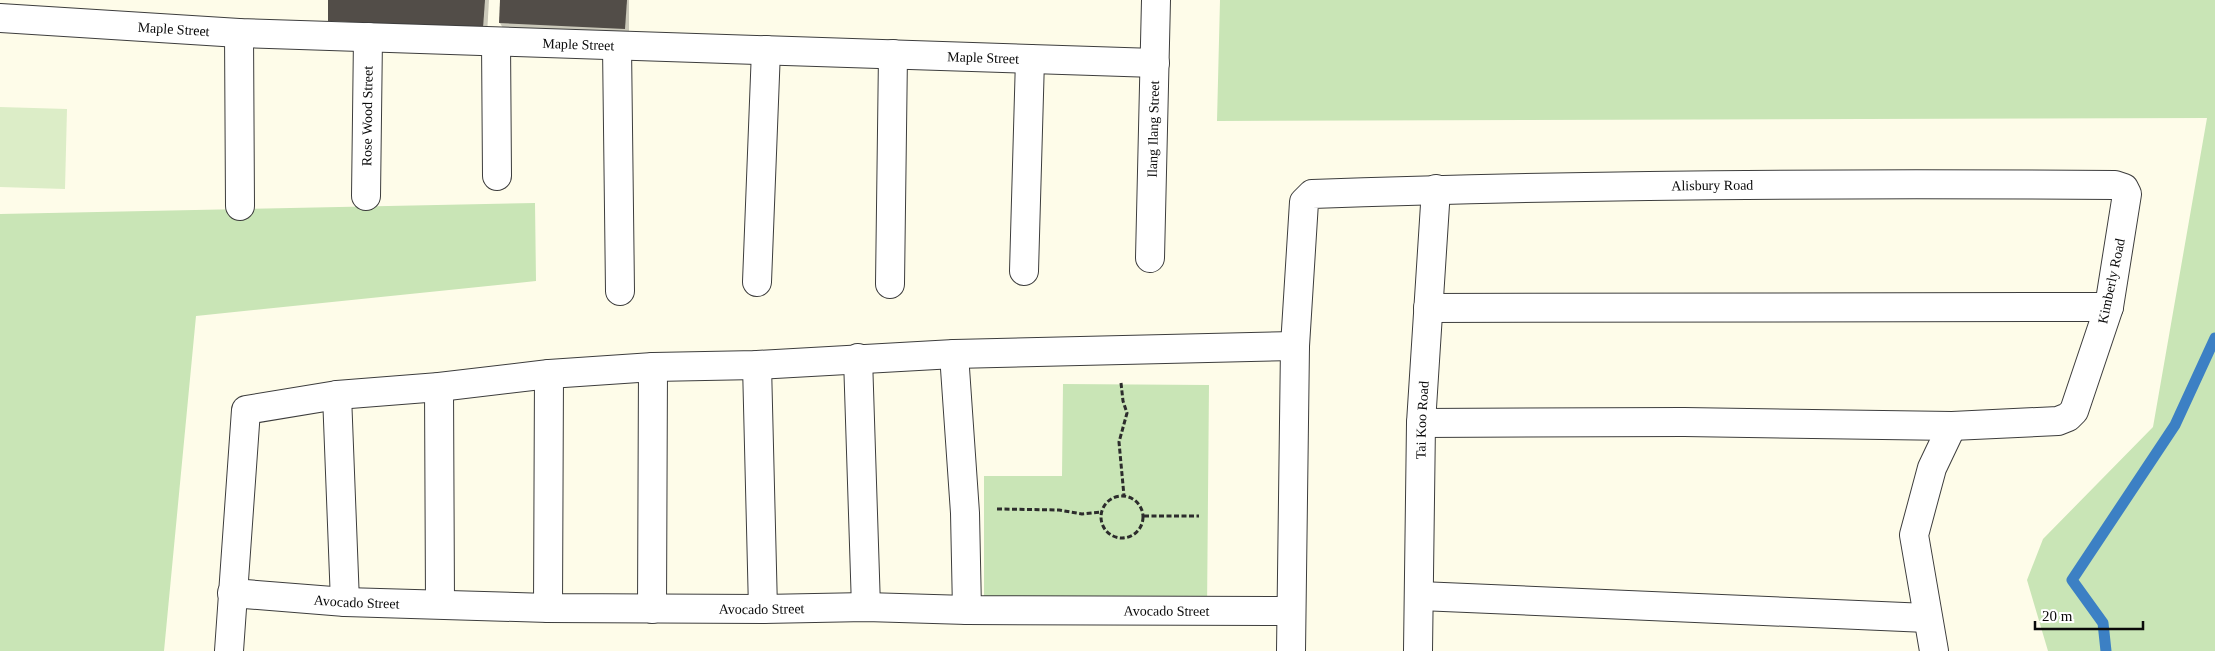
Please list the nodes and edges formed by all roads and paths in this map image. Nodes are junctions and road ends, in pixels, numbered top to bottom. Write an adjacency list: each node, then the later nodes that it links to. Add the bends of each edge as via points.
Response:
1 (1156, 0): 10 (street, Ilang Ilang Street)
2 (0, 18): 3 (street, Maple Street)
3 (239, 32): 4 (street, Maple Street); 15 (street)
4 (368, 37): 5 (street, Maple Street); 14 (street, Rose Wood Street)
5 (496, 42): 6 (street, Maple Street); 11 (street)
6 (617, 46): 7 (street, Maple Street); 20 (street)
7 (766, 50): 8 (street, Maple Street); 18 (street)
8 (893, 54): 9 (street, Maple Street); 19 (street)
9 (1030, 59): 10 (street, Maple Street); 17 (street)
10 (1155, 63): 16 (street, Ilang Ilang Street)
11 (497, 176)
12 (2124, 188): 13 (street, Alisbury Road, via 1901,183); 21 (street, Kimberly Road, via 2127,200)
13 (1436, 189): 22 (street, Tai Koo Road); 23 (street, Alisbury Road, via 1312,194 1304,202)
14 (366, 196)
15 (240, 206)
16 (1150, 258)
17 (1024, 271)
18 (757, 282)
19 (890, 284)
20 (620, 292)
21 (2109, 306): 22 (street); 33 (street, Kimberly Road, via 2074,411 2068,417 2058,421)
22 (1428, 308): 32 (street, Tai Koo Road)
23 (1295, 346): 24 (street); 48 (street)
24 (1119, 350): 25 (street); 34 (path, via 1122,401 1127,413 1119,442)
25 (954, 354): 26 (street); 36 (street)
26 (858, 358): 27 (street); 43 (street)
27 (757, 365): 28 (street); 46 (street)
28 (653, 367): 29 (street); 45 (street)
29 (550, 374): 30 (street); 44 (street)
30 (439, 387): 31 (street); 42 (street)
31 (337, 395): 39 (street, via 246,410); 41 (street)
32 (1421, 423): 33 (street, via 1791,422); 40 (street, Tai Koo Road)
33 (1952, 426): 49 (street, via 1932,468 1914,535)
34 (1124, 496): 35 (path, via 1108,502); 37 (path, via 1138,502)
35 (1101, 512): 36 (path, via 1082,514 1060,510 996,509); 37 (path, via 1104,528 1109,534 1121,538 1133,536 1140,529)
36 (965, 514): 47 (street)
37 (1144, 516): 38 (path)
38 (1199, 516)
39 (232, 593): 41 (street, Avocado Street); 50 (street)
40 (1420, 596): 49 (street); 52 (street, Tai Koo Road)
41 (345, 602): 42 (street, Avocado Street)
42 (440, 604): 44 (street, Avocado Street)
43 (866, 607): 46 (street, Avocado Street); 47 (street, Avocado Street)
44 (548, 608): 45 (street, Avocado Street)
45 (652, 608): 46 (street, Avocado Street)
46 (763, 609)
47 (966, 610): 48 (street, Avocado Street)
48 (1291, 611): 51 (street)
49 (1927, 618): 53 (street)
50 (228, 651)
51 (1291, 651)
52 (1418, 651)
53 (1934, 651)

